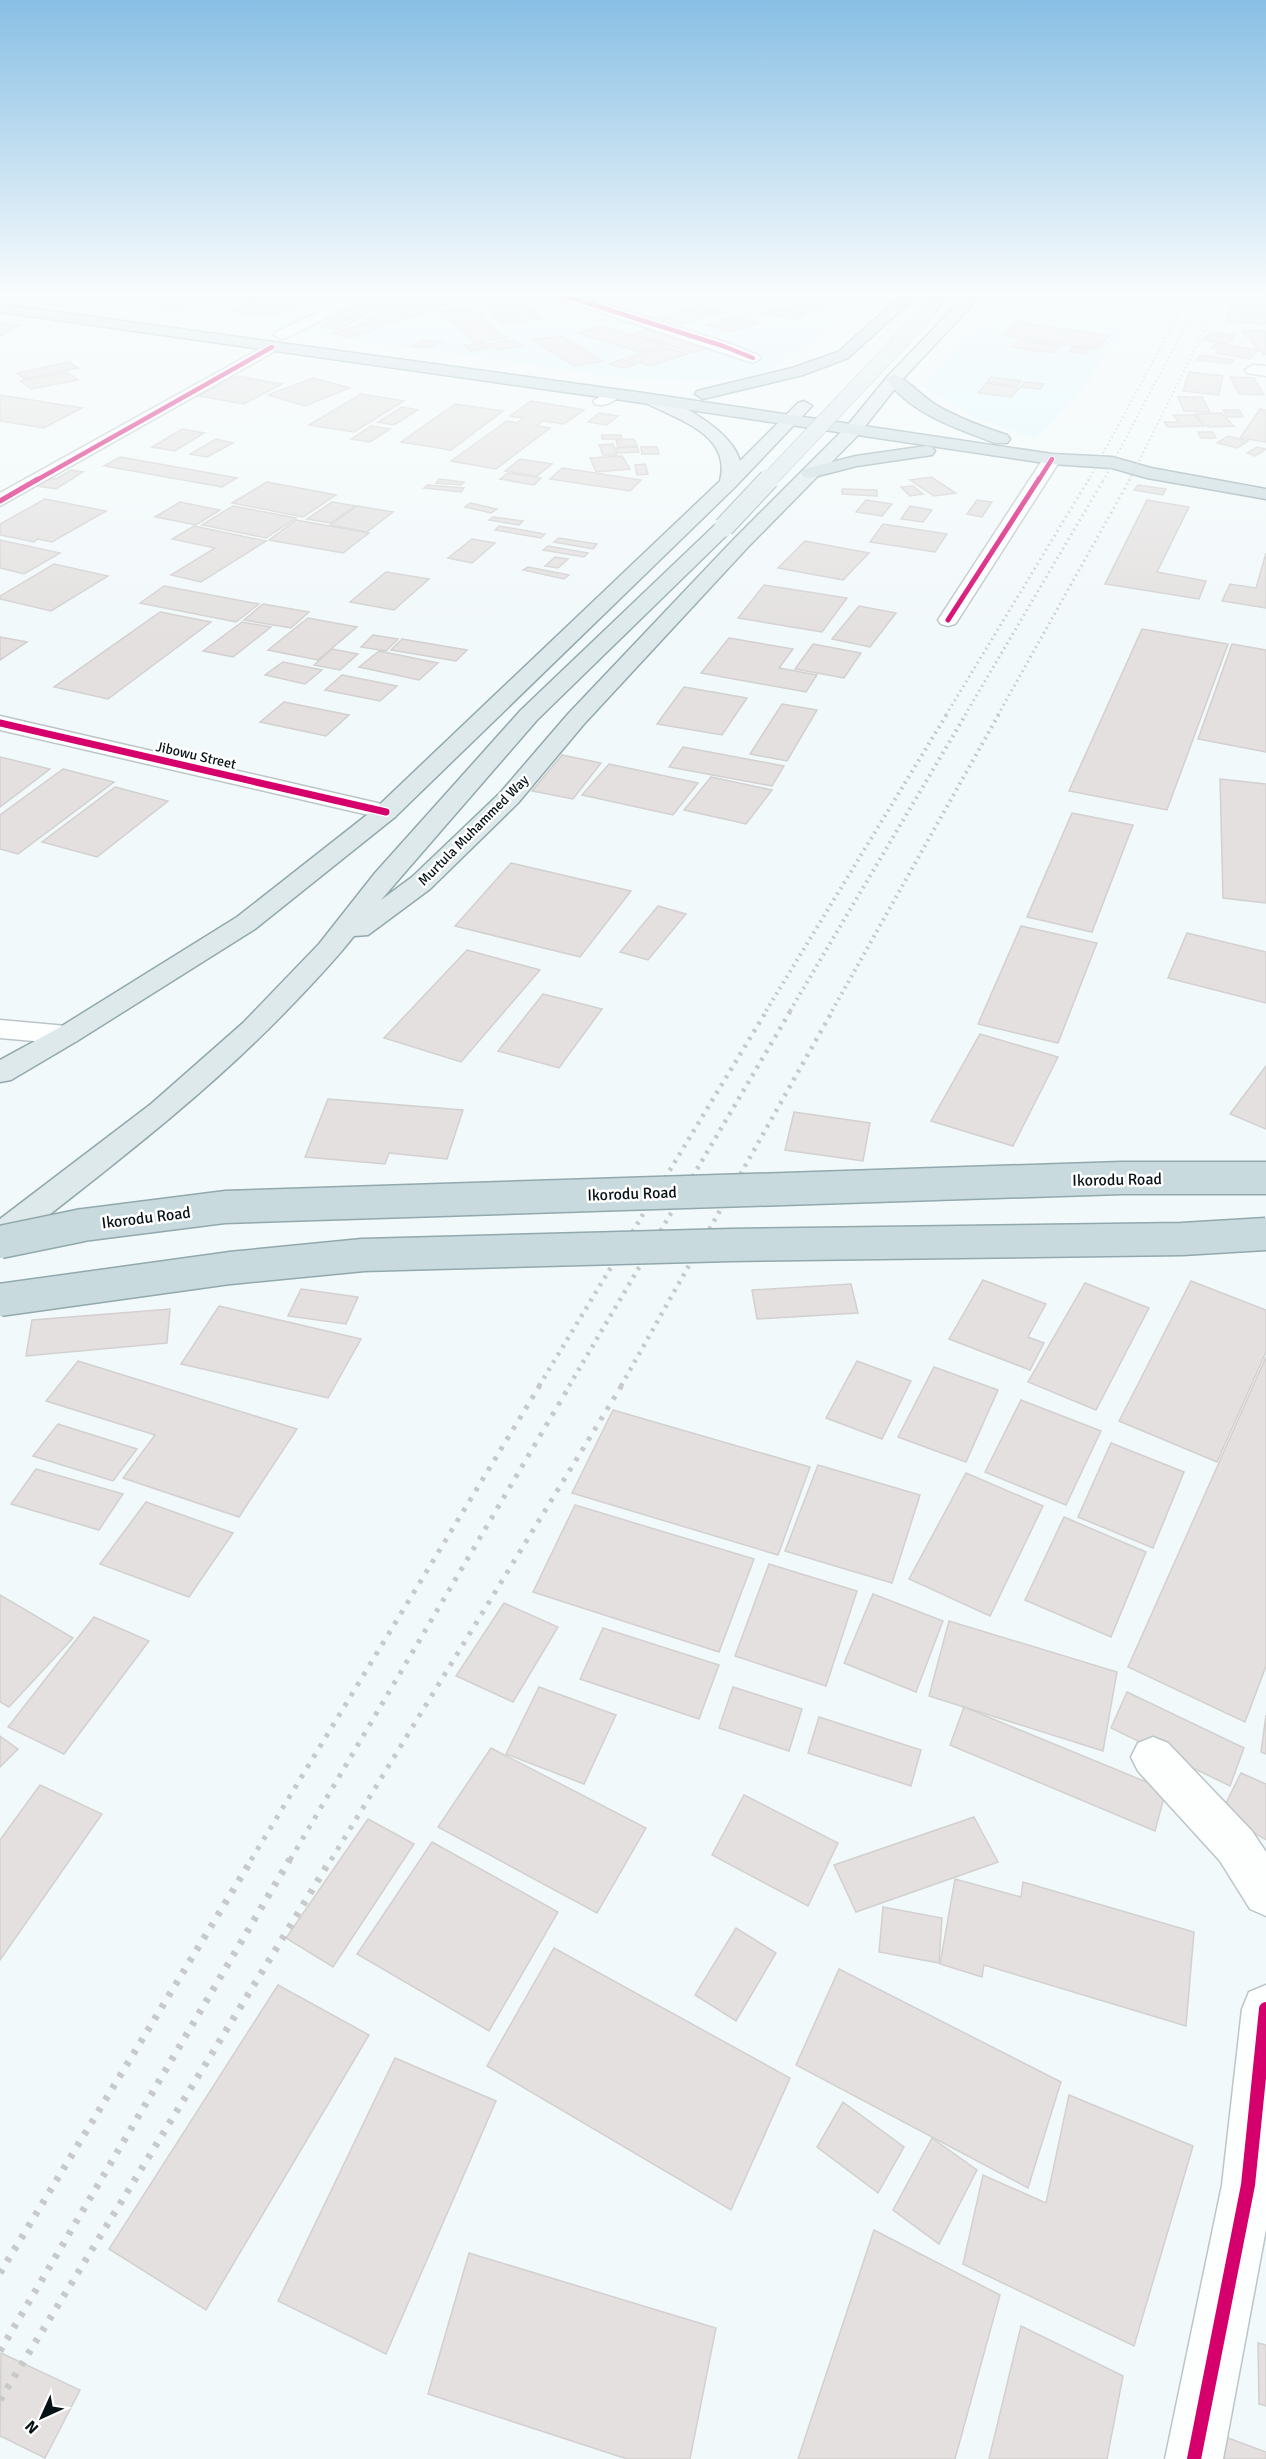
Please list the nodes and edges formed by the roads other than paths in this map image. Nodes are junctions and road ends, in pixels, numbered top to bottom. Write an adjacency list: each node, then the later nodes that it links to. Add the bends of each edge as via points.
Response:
1 (158, 410): 17 (street)
2 (672, 410): 14 (main road, via 696,422 727,447 733,463)
3 (764, 410): 8 (highway)
4 (782, 410): 8 (highway)
5 (836, 410): 19 (main road, Murtula Muhammed Way, bridge, via 724,528)
6 (869, 410): 9 (main road, Murtula Muhammed Way)
7 (934, 410): 10 (highway)
8 (798, 413): 9 (highway); 14 (main road)
9 (859, 422): 10 (highway); 11 (highway); 13 (main road, Murtula Muhammed Way)
10 (1005, 440): 15 (highway, via 1107,450)
11 (979, 448): 12 (highway); 13 (highway, via 856,461)
12 (1052, 459): 16 (highway, via 1100,459 1147,473); 18 (street)
13 (810, 473): 20 (main road, Murtula Muhammed Way)
14 (729, 483): 22 (main road)
15 (1266, 483)
16 (1266, 494)
17 (0, 501)
18 (948, 620)
19 (529, 715): 20 (main road); 23 (main road, Murtula Muhammed Way, via 384,878)
20 (576, 719): 23 (main road, Murtula Muhammed Way, via 509,798 421,883)
21 (0, 723): 22 (street, Jibowu Street)
22 (386, 812): 25 (main road, via 246,922)
23 (330, 950): 29 (main road, via 254,1029 162,1111)
24 (0, 1029): 25 (street)
25 (67, 1035): 26 (main road)
26 (0, 1072)
27 (1266, 1178): 30 (highway, Ikorodu Road, bridge, via 1122,1178 225,1207 83,1225)
28 (1266, 1234): 31 (highway, bridge, via 1182,1239 363,1255 230,1268)
29 (0, 1236)
30 (0, 1242)
31 (0, 1300)
32 (1154, 1757): 33 (street, via 1236,1846)
33 (1266, 1893)
34 (1266, 2009): 35 (street, via 1248,2185)
35 (1194, 2459)

